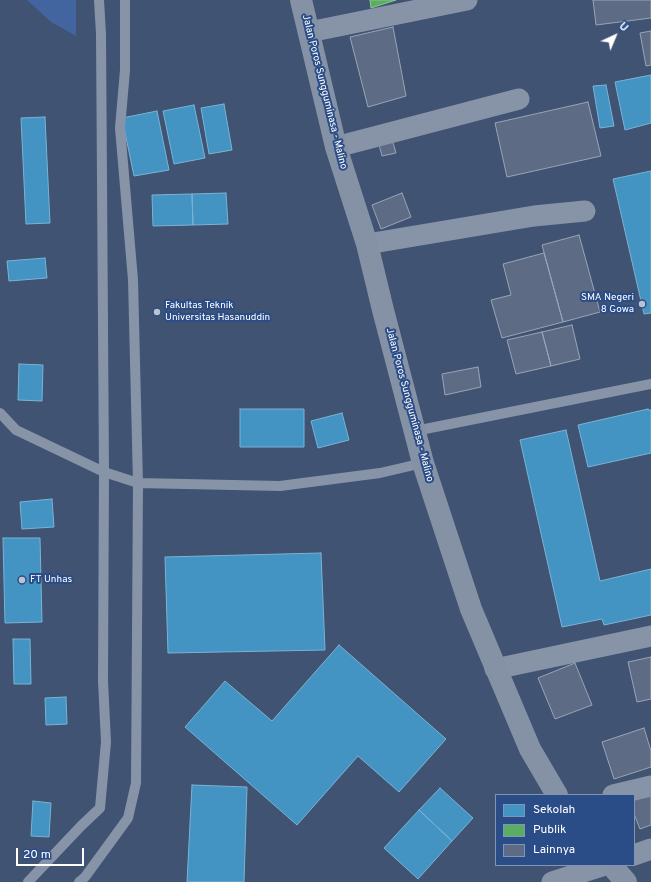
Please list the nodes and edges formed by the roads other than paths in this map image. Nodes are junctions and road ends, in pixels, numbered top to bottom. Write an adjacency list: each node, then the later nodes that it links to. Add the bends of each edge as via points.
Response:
1 (98, 0): 14 (lane, via 101,34)
2 (125, 0): 15 (lane, via 125,70 120,128 133,280)
3 (301, 0): 5 (main road, Jalan Poros Sungguminasa - Malino)
4 (467, 0): 5 (street)
5 (309, 32): 7 (main road, Jalan Poros Sungguminasa - Malino)
6 (519, 99): 7 (street)
7 (336, 147): 9 (main road, Jalan Poros Sungguminasa - Malino)
8 (585, 211): 9 (street, via 534,216)
9 (367, 244): 12 (main road, Jalan Poros Sungguminasa - Malino)
10 (651, 384): 12 (lane)
11 (0, 412): 14 (lane, via 16,430)
12 (415, 432): 13 (main road, Jalan Poros Sungguminasa - Malino)
13 (423, 463): 15 (lane, via 380,473 280,486); 17 (main road, Jalan Poros Sungguminasa - Malino, via 471,609)
14 (104, 472): 15 (lane); 25 (lane, via 103,681 106,742 100,808)
15 (138, 483): 26 (lane, via 136,783 128,818)
16 (651, 636): 17 (street)
17 (495, 669): 19 (main road, Jalan Poros Sungguminasa - Malino, via 530,749)
18 (651, 786): 20 (street)
19 (555, 794)
20 (617, 794)
21 (651, 849): 22 (street)
22 (635, 854)
23 (602, 866): 27 (street)
24 (612, 866): 28 (main road)
25 (28, 882)
26 (79, 882)
27 (552, 882)
28 (626, 882)

